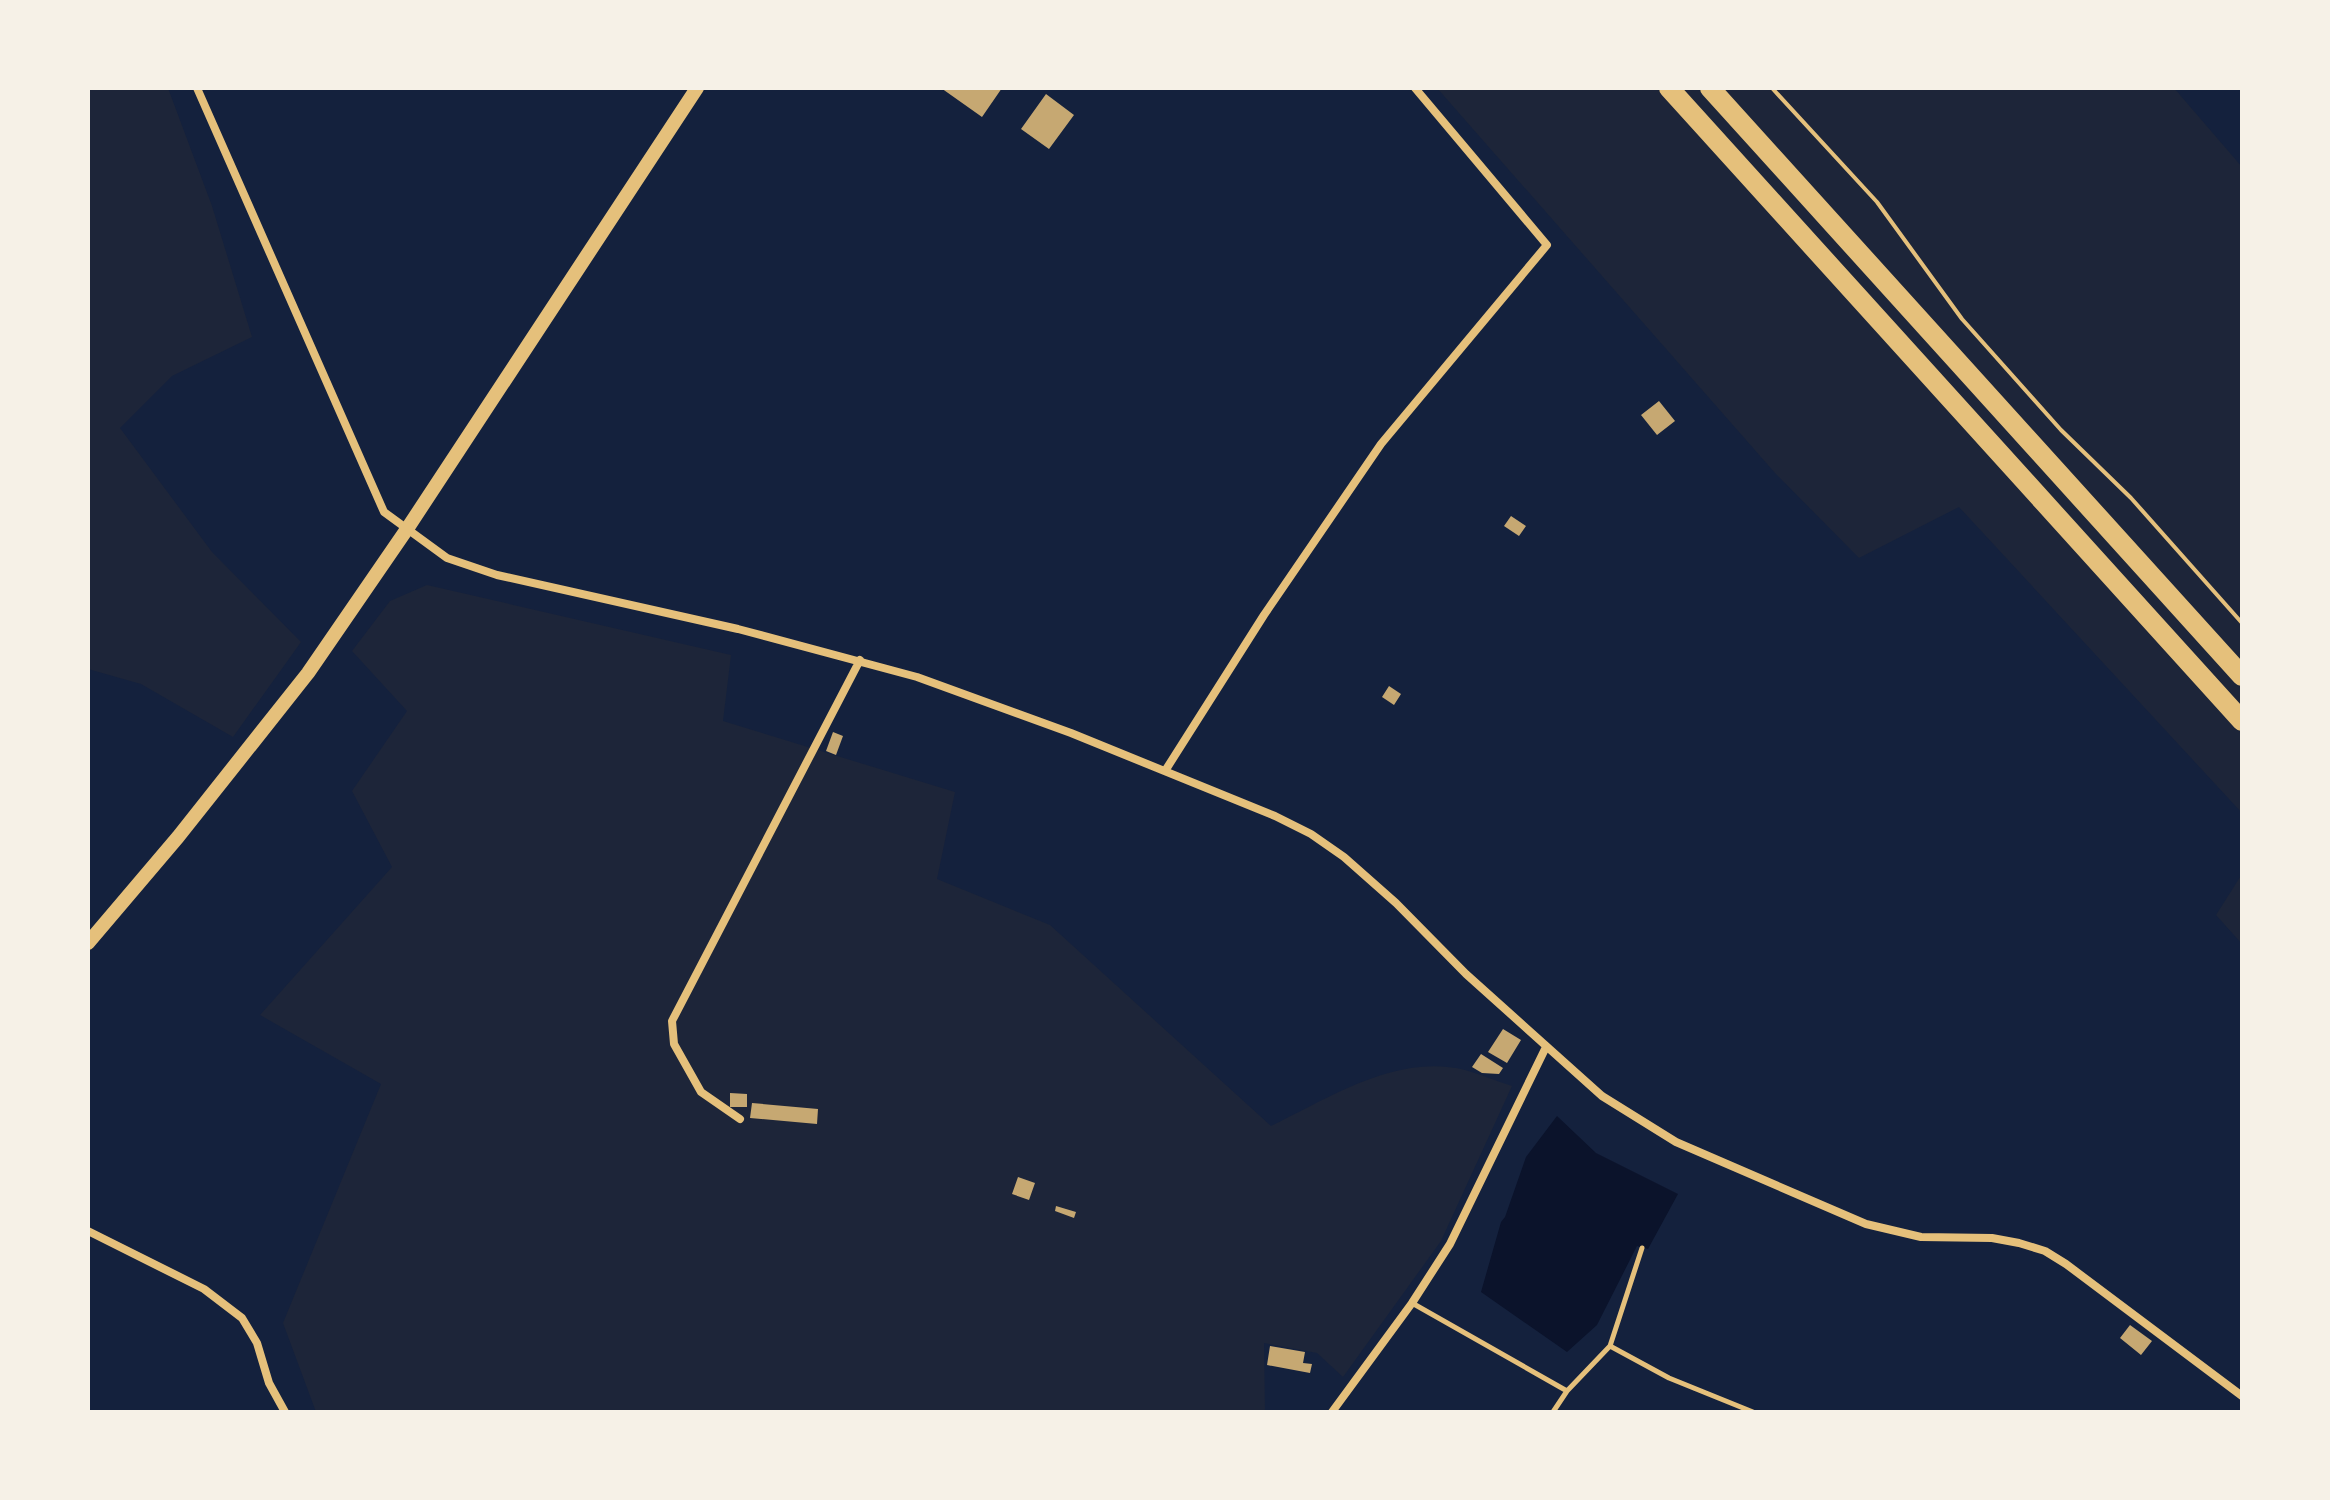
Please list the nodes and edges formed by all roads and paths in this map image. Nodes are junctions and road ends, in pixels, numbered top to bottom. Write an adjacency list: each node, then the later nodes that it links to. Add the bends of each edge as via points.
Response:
1 (197, 88): 7 (street, via 384,512)
2 (697, 88): 7 (street)
3 (1415, 88): 12 (street, via 1547,245 1381,444)
4 (1669, 88): 11 (highway)
5 (1710, 88): 10 (highway)
6 (1772, 88): 8 (path, via 1877,202 1962,319)
7 (407, 529): 9 (street, via 447,558 497,575); 13 (street, via 308,673)
8 (2242, 623)
9 (860, 660): 12 (street); 15 (street, via 672,1021 674,1044 701,1092)
10 (2242, 676)
11 (2242, 721)
12 (1165, 771): 14 (street, via 1275,816 1344,857)
13 (88, 943)
14 (1546, 1047): 18 (street, via 1450,1244); 21 (street, via 1602,1096 1676,1142 1830,1209 1894,1232 1992,1238 2045,1251)
15 (740, 1119)
16 (88, 1231): 22 (street, via 204,1289 242,1318)
17 (1642, 1248): 19 (lane)
18 (1412, 1303): 20 (lane); 23 (street)
19 (1610, 1346): 20 (lane); 25 (lane, via 1669,1378)
20 (1567, 1391): 24 (lane)
21 (2242, 1396)
22 (285, 1412)
23 (1332, 1412)
24 (1553, 1412)
25 (1753, 1412)

